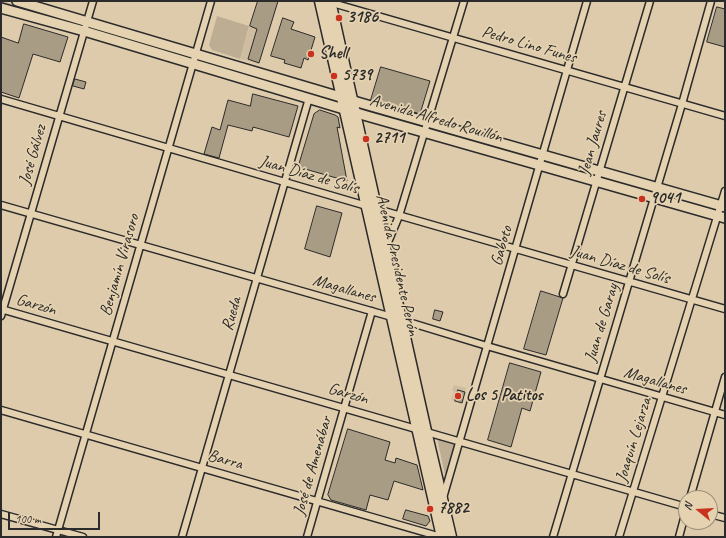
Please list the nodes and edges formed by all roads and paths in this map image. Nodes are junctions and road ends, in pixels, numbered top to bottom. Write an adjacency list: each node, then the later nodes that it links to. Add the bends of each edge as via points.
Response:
1 (17, 1): 10 (street, Avenida Alfredo Rouillón)
2 (93, 1): 10 (street, José Gálvez)
3 (211, 1): 13 (street, Benjamín Virasoro)
4 (326, 1): 12 (street, Pedro Lino Funes); 18 (main road, Avenida Presidente Perón)
5 (464, 1): 12 (street)
6 (587, 1): 15 (street, Gaboto)
7 (650, 1): 16 (street, Jean Jaures)
8 (711, 1): 20 (street, Juan de Garay)
9 (1, 8): 11 (street, Avenida Alfredo Rouillón)
10 (87, 22): 11 (street, José Gálvez); 13 (street, Avenida Alfredo Rouillón)
11 (84, 31): 14 (street, Avenida Alfredo Rouillón); 22 (street, José Gálvez)
12 (453, 38): 15 (street, Pedro Lino Funes); 24 (street)
13 (196, 54): 14 (street, Benjamín Virasoro); 18 (street, Avenida Alfredo Rouillón)
14 (193, 64): 17 (street, Avenida Alfredo Rouillón); 26 (street, Benjamín Virasoro)
15 (567, 71): 16 (street, Pedro Lino Funes); 27 (street, Gaboto)
16 (624, 87): 20 (street, Pedro Lino Funes); 29 (street, Jean Jaures)
17 (309, 98): 21 (street, Avenida Alfredo Rouillón); 31 (street, Rueda)
18 (347, 98): 21 (main road, Avenida Presidente Perón); 24 (street, Avenida Alfredo Rouillón)
19 (1, 99): 22 (street, Juan Díaz de Solís)
20 (682, 104): 23 (street, Pedro Lino Funes); 32 (street, Juan de Garay)
21 (350, 111): 25 (street, Avenida Alfredo Rouillón); 37 (main road, Avenida Presidente Perón)
22 (59, 116): 26 (street, Juan Díaz de Solís); 38 (street, José Gálvez)
23 (725, 116)
24 (428, 122): 25 (street); 27 (street, Avenida Alfredo Rouillón)
25 (425, 132): 28 (street, Avenida Alfredo Rouillón); 39 (street)
26 (169, 148): 31 (street, Juan Díaz de Solís); 41 (street, Benjamín Virasoro)
27 (543, 155): 28 (street, Gaboto); 29 (street, Avenida Alfredo Rouillón)
28 (540, 165): 30 (street, Avenida Alfredo Rouillón); 43 (street, Gaboto)
29 (600, 171): 30 (street, Jean Jaures); 32 (street, Avenida Alfredo Rouillón)
30 (597, 181): 34 (street, Avenida Alfredo Rouillón); 44 (street, Jean Jaures)
31 (285, 182): 37 (street, Juan Díaz de Solís); 45 (street, Rueda)
32 (657, 187): 34 (street, Juan de Garay); 36 (street, Avenida Alfredo Rouillón)
33 (725, 191): 36 (street, Joaquín Lejarza)
34 (654, 198): 40 (street, Avenida Alfredo Rouillón); 46 (street, Juan de Garay)
35 (1, 205): 38 (street, Magallanes)
36 (723, 206): 40 (street, Joaquín Lejarza)
37 (372, 208): 39 (street, Juan Díaz de Solís); 42 (main road, Avenida Presidente Perón); 52 (main road, Avenida Presidente Perón)
38 (31, 213): 41 (street, Magallanes); 51 (street, José Gálvez)
39 (400, 216): 42 (street); 43 (street, Juan Díaz de Solís)
40 (721, 217): 48 (street, Joaquín Lejarza)
41 (141, 245): 45 (street, Magallanes); 53 (street, Benjamín Virasoro)
42 (386, 248): 52 (main road, Avenida Presidente Perón)
43 (516, 249): 44 (street, Juan Díaz de Solís); 54 (street, Gaboto)
44 (572, 265): 46 (street, Juan Díaz de Solís); 47 (street, Jean Jaures)
45 (257, 278): 50 (street, Magallanes); 55 (street, Rueda)
46 (629, 282): 48 (street, Juan Díaz de Solís); 57 (street, Juan de Garay)
47 (564, 294)
48 (692, 300): 49 (street, Juan Díaz de Solís); 58 (street, Joaquín Lejarza)
49 (725, 309)
50 (372, 311): 52 (street, Magallanes); 59 (street, José de Amenábar)
51 (2, 312): 53 (street, Garzón)
52 (397, 319): 54 (street, Magallanes); 63 (main road, Avenida Presidente Perón)
53 (113, 341): 55 (street, Garzón); 64 (street, Benjamín Virasoro)
54 (487, 346): 57 (street, Magallanes); 65 (street, Gaboto)
55 (229, 375): 59 (street, Garzón); 66 (street, Rueda)
56 (725, 377): 61 (street)
57 (600, 379): 58 (street, Magallanes); 67 (street, Juan de Garay)
58 (662, 397): 61 (street, Magallanes); 69 (street, Joaquín Lejarza)
59 (344, 408): 63 (street, Garzón); 71 (street, José de Amenábar)
60 (1, 410): 64 (street, Barra)
61 (715, 412): 62 (street, Magallanes); 68 (street)
62 (725, 416)
63 (422, 430): 65 (street, Garzón); 70 (main road, Avenida Presidente Perón); 75 (main road, Avenida Presidente Perón, via 438,519)
64 (86, 435): 66 (street, Barra); 74 (street, Benjamín Virasoro)
65 (459, 441): 67 (street, Garzón); 70 (street, Gaboto)
66 (202, 468): 71 (street, Barra); 78 (street, Rueda)
67 (571, 474): 69 (street, Garzón); 81 (street, Juan de Garay)
68 (692, 490)
69 (633, 492): 72 (street, Garzón); 82 (street, Joaquín Lejarza)
70 (442, 499): 80 (main road, Avenida Presidente Perón)
71 (317, 502): 75 (street, Barra); 79 (street, José de Amenábar)
72 (678, 505)
73 (1, 514): 74 (street)
74 (58, 530): 76 (street, Benjamín Virasoro); 77 (street)
75 (437, 536)
76 (56, 537)
77 (83, 537)
78 (182, 537)
79 (307, 537)
80 (451, 537)
81 (552, 537)
82 (619, 537)

